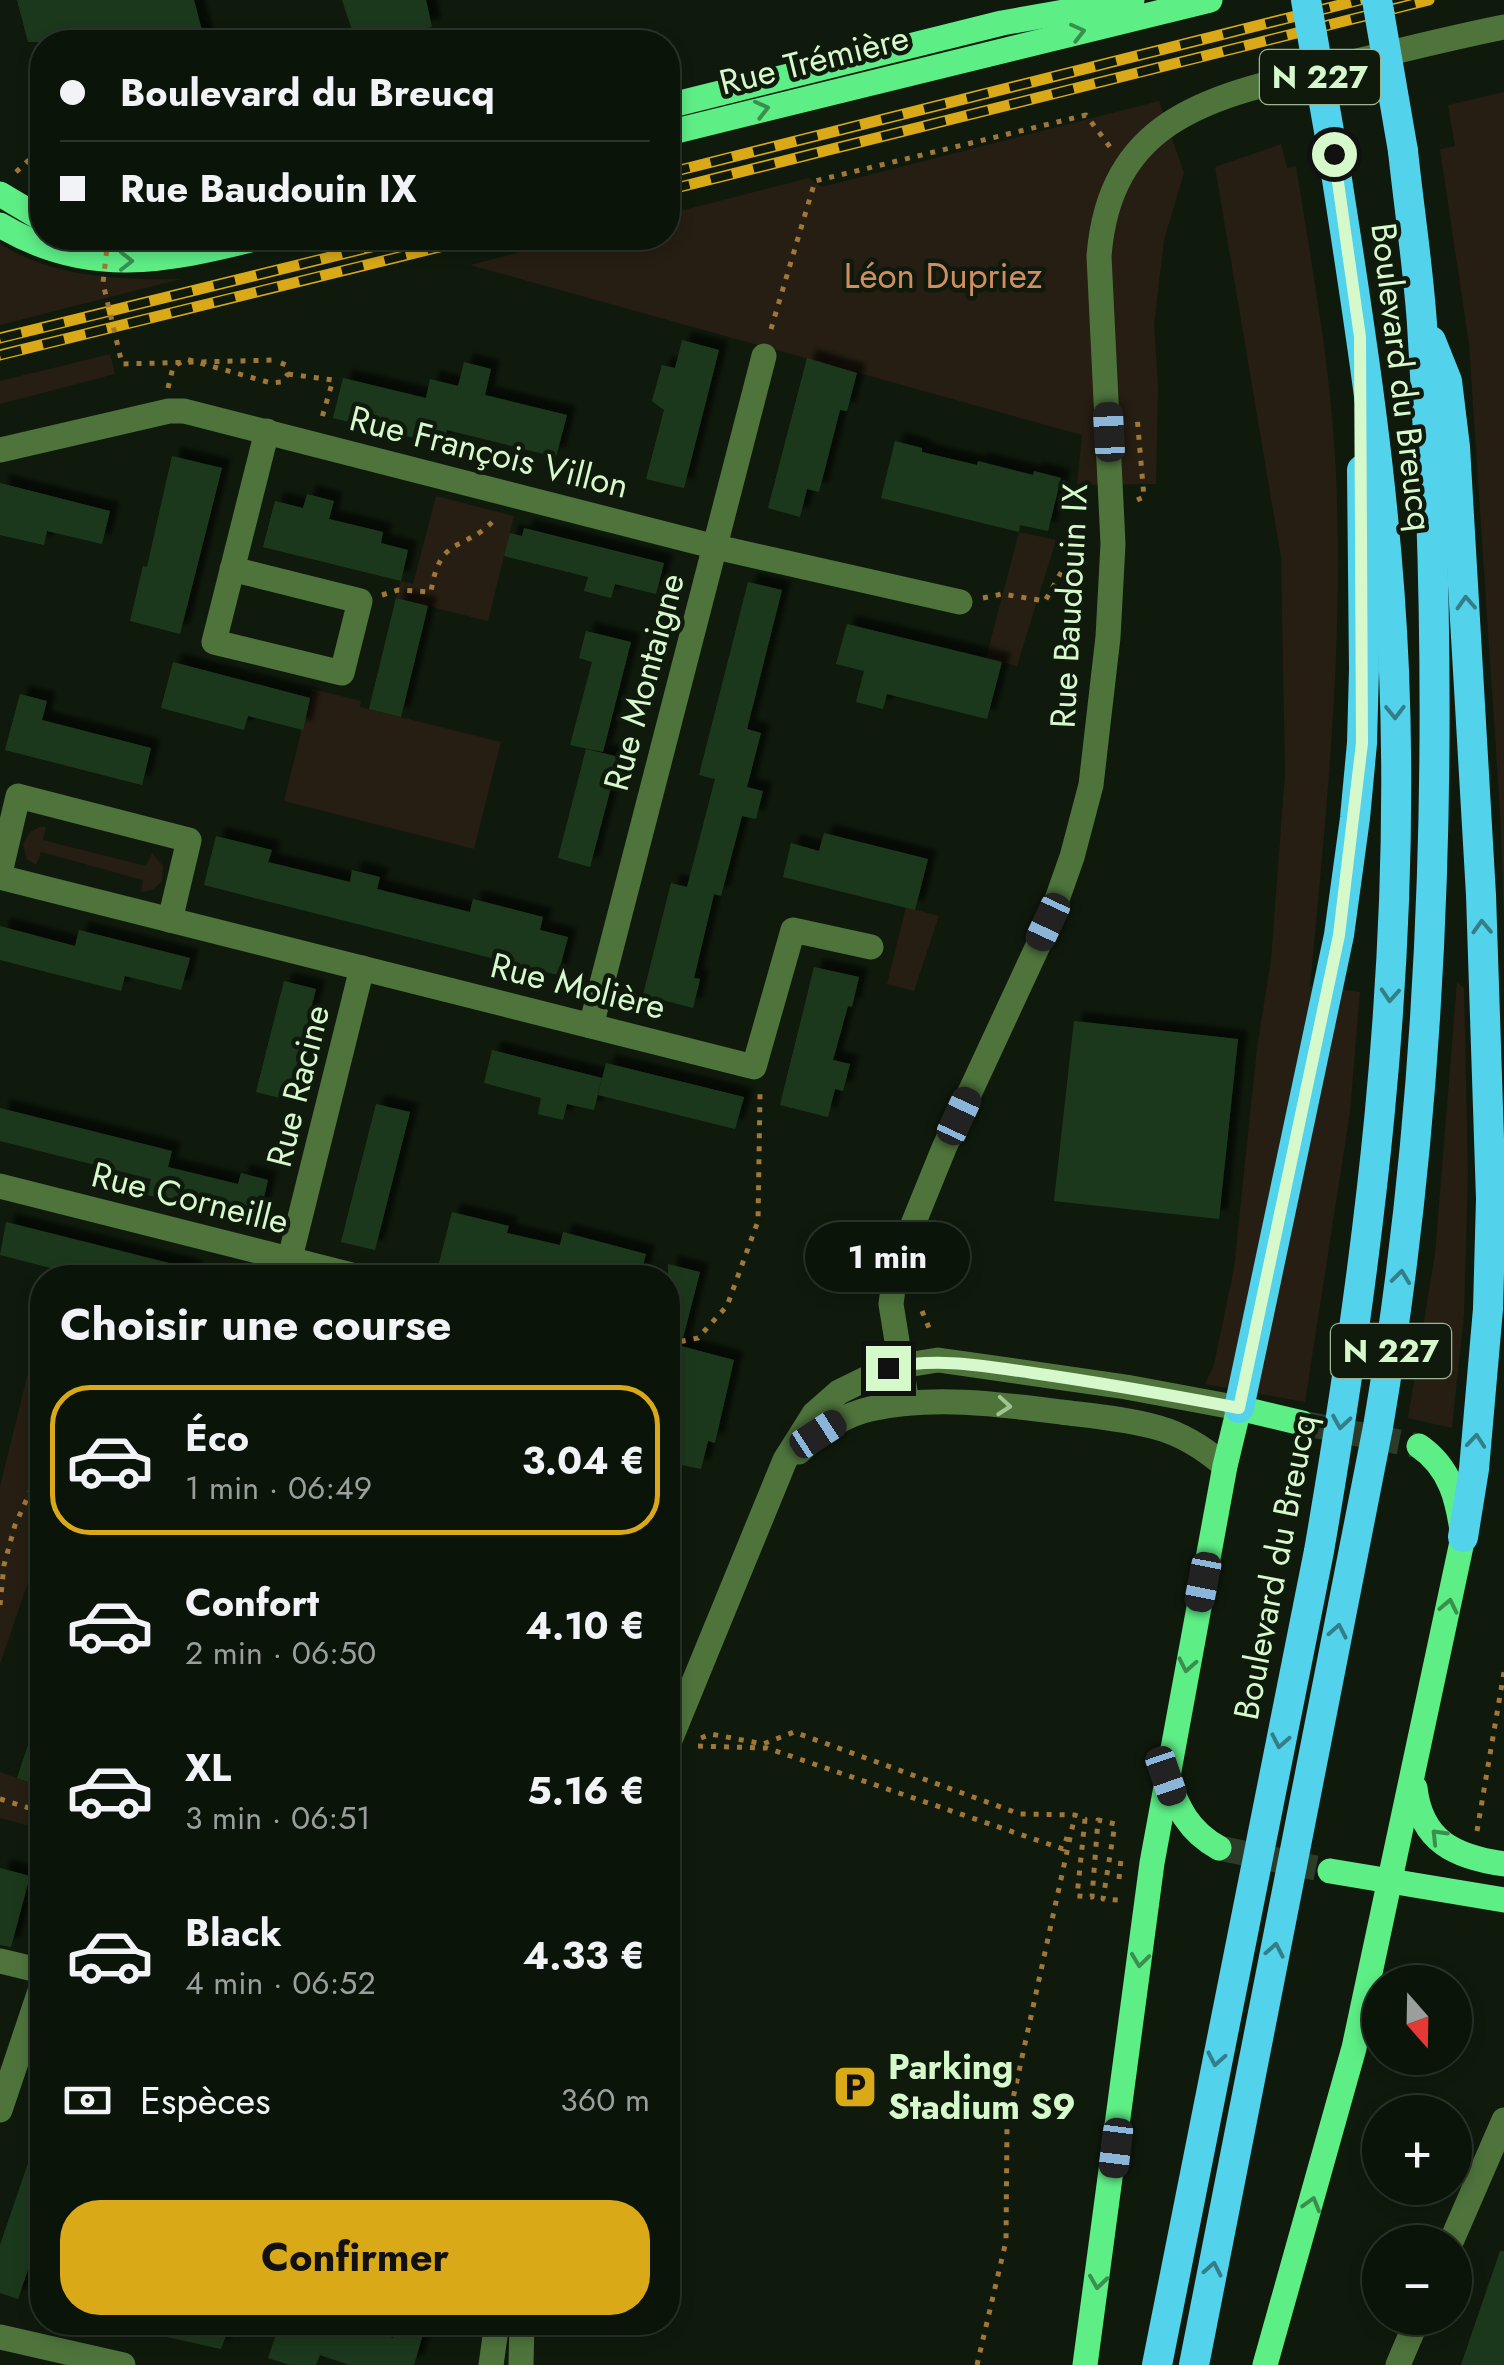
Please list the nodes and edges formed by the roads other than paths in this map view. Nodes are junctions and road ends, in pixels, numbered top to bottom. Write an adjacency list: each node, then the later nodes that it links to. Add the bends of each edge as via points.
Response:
1 (1132, 0): 6 (main road, Rue Trémière, via 1002,23)
2 (1210, 0): 7 (main road, Rue Trémière, one-way to 2)
3 (1306, 0): 15 (highway, Boulevard du Breucq / N 227, bridge)
4 (1377, 0): 14 (highway, Boulevard du Breucq / N 227, bridge)
5 (1504, 26): 30 (street, Rue Baudouin IX, via 1219,96 1171,121 1146,144 1108,205 1099,256 1114,508 1091,785 1048,922 896,1266 892,1304)
6 (680, 103)
7 (680, 130)
8 (7, 184): 9 (main road)
9 (30, 207)
10 (0, 225): 11 (main road, one-way to 11)
11 (30, 241)
12 (54, 250): 13 (main road, one-way to 13, via 124,262)
13 (205, 250)
14 (1422, 320): 37 (highway, one-way to 14, via 1488,1310 1487,1060 1455,447 1448,382); 63 (highway, Boulevard du Breucq / N 227, one-way to 14, via 1378,1427 1401,1274 1428,982 1434,802 1434,596)
15 (1360, 337): 32 (highway, via 1364,669 1355,818 1339,935); 52 (highway, Boulevard du Breucq / N 227, one-way to 52, via 1386,540 1396,763 1392,958 1374,1183 1318,1551)
16 (764, 356): 19 (street, Rue Montaigne)
17 (267, 431): 18 (street, Rue François Villon, via 169,410); 19 (street, Rue François Villon); 20 (street)
18 (0, 450)
19 (716, 548): 21 (street, Rue François Villon); 26 (street, Rue Montaigne)
20 (232, 569): 20 (street, via 214,642 342,673 360,601)
21 (960, 602)
22 (0, 875): 23 (street, Rue Molière); 23 (street, Rue Molière, via 18,796 189,840)
23 (170, 920): 25 (street, Rue Molière)
24 (871, 947): 26 (street, Rue Molière, via 793,930 754,1066)
25 (362, 968): 26 (street, Rue Molière); 29 (street, Rue Racine)
26 (591, 1026)
27 (0, 1186): 28 (street, Rue Corneille)
28 (277, 1265)
29 (289, 1265)
30 (902, 1364): 31 (street, Rue Baudouin IX); 32 (street, via 958,1362); 36 (street, via 839,1392 814,1414 785,1460)
31 (907, 1403): 35 (street, one-way to 35, via 1021,1407 1158,1428 1207,1450); 36 (street, via 868,1409 818,1434 790,1464)
32 (1239, 1408): 33 (main road, Boulevard du Breucq); 35 (main road, Boulevard du Breucq)
33 (1302, 1423)
34 (1419, 1446): 37 (main road, via 1446,1470)
35 (1225, 1466): 40 (main road, Boulevard du Breucq, one-way to 40)
36 (763, 1518): 38 (street)
37 (1463, 1537): 39 (main road, one-way to 37)
38 (680, 1716)
39 (1415, 1770): 42 (main road, one-way to 39, via 1455,1853 1428,1828 1414,1792); 44 (main road)
40 (1166, 1776): 41 (main road, via 1184,1820); 60 (main road, Boulevard du Breucq, one-way to 60)
41 (1219, 1848)
42 (1504, 1864)
43 (1330, 1871): 44 (main road)
44 (1391, 1881): 45 (main road); 64 (main road, one-way to 44, via 1354,2048)
45 (1504, 1900)
46 (0, 1961): 47 (street)
47 (30, 1968)
48 (30, 2021): 49 (street)
49 (0, 2110)
50 (1504, 2120): 51 (street)
51 (1458, 2225)
52 (1178, 2250): 61 (highway); 62 (highway, Boulevard du Breucq / N 227)
53 (495, 2335): 58 (street)
54 (521, 2335): 59 (street)
55 (1411, 2335): 65 (street)
56 (0, 2337): 57 (street)
57 (123, 2365)
58 (492, 2365)
59 (520, 2365)
60 (1085, 2365)
61 (1145, 2365)
62 (1157, 2365)
63 (1194, 2365)
64 (1265, 2365)
65 (1398, 2365)

